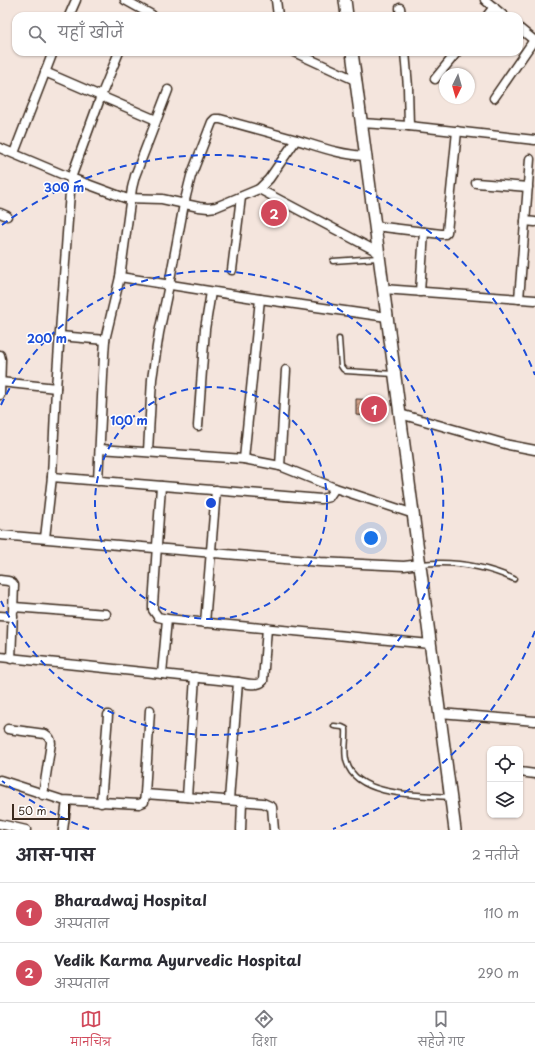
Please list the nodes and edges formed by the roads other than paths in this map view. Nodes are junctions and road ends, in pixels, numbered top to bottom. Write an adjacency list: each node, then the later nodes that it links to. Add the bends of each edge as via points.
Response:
1 (76, 0): 7 (street)
2 (125, 0): 8 (street)
3 (276, 0): 9 (street)
4 (345, 0): 10 (main road)
5 (485, 0): 6 (street)
6 (494, 7): 11 (street); 12 (street)
7 (71, 12)
8 (147, 12)
9 (278, 12)
10 (346, 12)
11 (490, 12)
12 (500, 12)
13 (523, 31): 14 (street)
14 (534, 40): 21 (street)
15 (51, 56): 23 (street)
16 (118, 56): 27 (street)
17 (303, 56): 25 (street)
18 (352, 56): 25 (main road)
19 (405, 56): 31 (street)
20 (454, 56): 24 (street)
21 (523, 56)
22 (523, 56): 28 (street)
23 (45, 72): 27 (street); 36 (street)
24 (435, 79)
25 (355, 80): 30 (main road)
26 (168, 90): 29 (street)
27 (101, 96): 29 (street); 39 (street)
28 (494, 98)
29 (156, 120): 44 (street, via 135,176)
30 (361, 123): 31 (street); 37 (main road)
31 (409, 126): 32 (street)
32 (457, 131): 34 (street); 49 (street, via 448,228 444,234)
33 (296, 140): 37 (street, via 336,152); 42 (street, via 270,179); 45 (street, via 215,120 209,126 193,169)
34 (535, 140)
35 (0, 148): 36 (street)
36 (14, 153): 39 (street)
37 (365, 156): 48 (main road)
38 (530, 159): 41 (street)
39 (71, 178): 44 (street, via 118,197); 62 (street)
40 (476, 183): 41 (street)
41 (528, 187): 46 (street)
42 (258, 190): 43 (street); 50 (street)
43 (241, 196): 45 (street, via 208,208); 52 (street)
44 (130, 199): 45 (street, via 162,199); 53 (street)
45 (184, 204): 54 (street)
46 (525, 221): 47 (street); 59 (street)
47 (535, 222)
48 (375, 226): 49 (street); 50 (main road)
49 (424, 232): 57 (street)
50 (378, 255): 51 (lane); 55 (main road)
51 (333, 261)
52 (232, 270)
53 (120, 277): 54 (street); 64 (street)
54 (169, 285): 56 (street); 75 (street, via 152,378)
55 (383, 289): 57 (street); 61 (main road)
56 (211, 292): 58 (street); 72 (street, via 205,329)
57 (420, 292): 59 (street)
58 (260, 299): 61 (street); 76 (street)
59 (519, 299): 60 (street)
60 (535, 300)
61 (387, 316): 67 (main road)
62 (60, 336): 64 (street); 69 (street)
63 (339, 339): 67 (lane, via 341,366 346,371)
64 (105, 340): 73 (street)
65 (0, 355): 68 (street)
66 (286, 370): 77 (street)
67 (395, 374): 71 (main road)
68 (1, 382): 69 (street); 70 (street)
69 (56, 388): 78 (street)
70 (0, 395)
71 (400, 414): 74 (street); 83 (main road)
72 (198, 426)
73 (100, 449): 75 (street); 79 (street)
74 (535, 450)
75 (148, 451): 76 (street)
76 (244, 459): 77 (street)
77 (280, 466): 81 (street)
78 (52, 477): 79 (street); 85 (street)
79 (98, 481): 80 (street)
80 (161, 486): 82 (street); 86 (street)
81 (335, 488): 82 (street, via 329,497 321,499); 83 (street)
82 (216, 490): 87 (street)
83 (414, 514): 88 (main road)
84 (0, 534): 85 (street)
85 (45, 538): 86 (street)
86 (156, 547): 87 (street); 95 (street, via 153,610 158,617)
87 (211, 552): 88 (street, via 320,562 404,566); 96 (street)
88 (420, 564): 89 (lane, via 462,564); 98 (main road)
89 (514, 579)
90 (0, 580): 91 (street, via 12,582 14,585)
91 (14, 607): 92 (street); 94 (street)
92 (106, 614)
93 (0, 616): 94 (street)
94 (13, 617): 100 (street)
95 (168, 619): 96 (street); 101 (street)
96 (205, 623): 97 (street)
97 (267, 628): 98 (street); 103 (street, via 263,681 257,684)
98 (430, 644): 105 (main road)
99 (0, 657): 100 (street)
100 (11, 658): 101 (street)
101 (162, 674): 102 (street)
102 (195, 677): 103 (street); 115 (street)
103 (238, 682): 117 (street)
104 (150, 710): 113 (street)
105 (440, 713): 107 (street); 116 (main road)
106 (108, 715): 120 (street)
107 (535, 721)
108 (334, 726): 116 (lane, via 346,729 346,762 355,777 363,783 397,793)
109 (8, 729): 114 (street, via 46,734 51,739)
110 (523, 772): 111 (street)
111 (535, 774)
112 (0, 780): 114 (street)
113 (145, 794): 115 (street); 120 (street, via 144,802 141,804)
114 (43, 795): 118 (street)
115 (187, 797): 117 (street)
116 (451, 798): 126 (main road)
117 (229, 800): 119 (street)
118 (67, 801): 120 (street); 123 (street)
119 (242, 801): 124 (street); 125 (street, via 263,803 272,807)
120 (101, 803)
121 (0, 824): 122 (street)
122 (26, 830)
123 (63, 830)
124 (241, 830)
125 (274, 830)
126 (455, 830)

